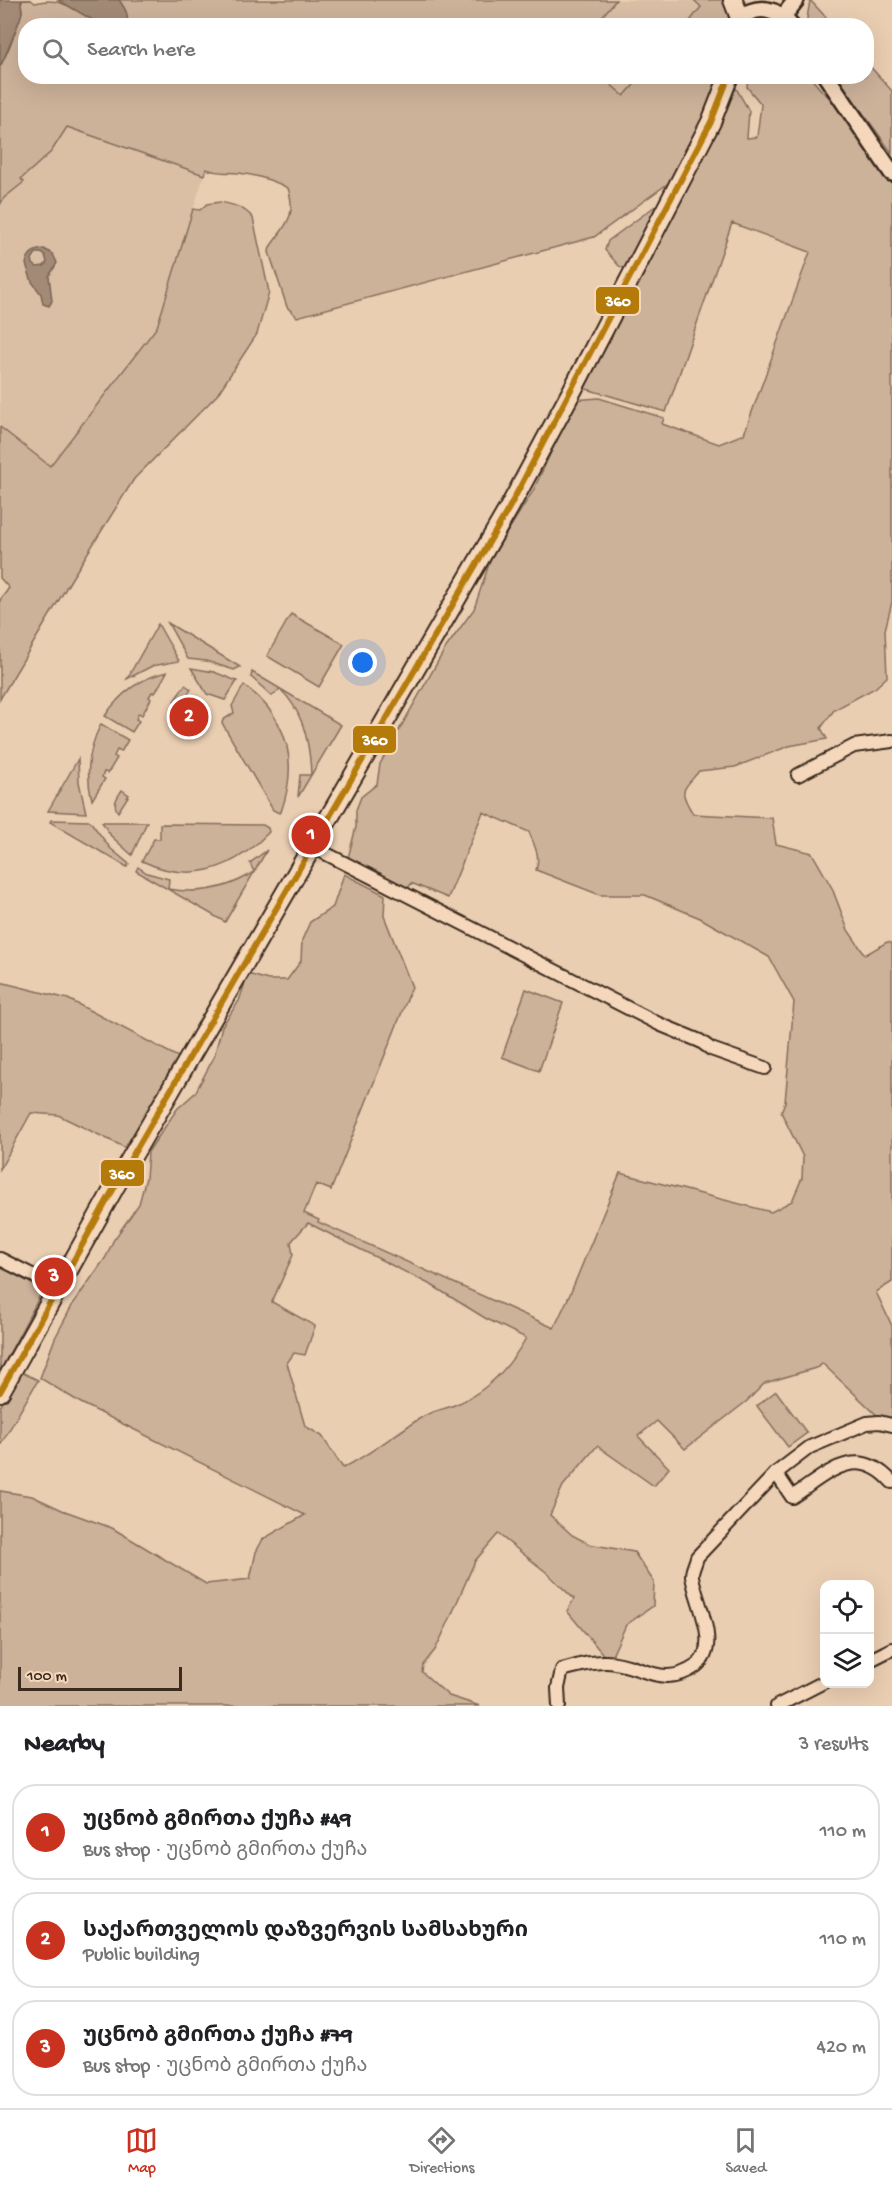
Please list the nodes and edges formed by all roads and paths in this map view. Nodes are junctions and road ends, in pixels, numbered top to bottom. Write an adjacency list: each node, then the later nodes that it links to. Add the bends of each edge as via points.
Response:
1 (733, 0): 3 (main road)
2 (796, 0): 6 (street)
3 (739, 18)
4 (743, 18): 5 (street, via 748,12 762,8)
5 (784, 18)
6 (788, 18)
7 (726, 84): 12 (main road, via 711,122 537,457)
8 (831, 84): 9 (street)
9 (892, 173)
10 (892, 741): 11 (street, via 854,746)
11 (798, 775)
12 (313, 847): 13 (street, via 659,1024 711,1049); 15 (main road)
13 (765, 1068)
14 (0, 1259): 15 (street)
15 (58, 1288): 16 (main road)
16 (0, 1392)
17 (892, 1425): 18 (street, via 879,1422 853,1427 810,1448)
18 (776, 1473): 19 (street, via 792,1497 836,1468 851,1463 868,1464); 23 (street, via 697,1557 692,1575 708,1642 702,1661 684,1674 666,1676 609,1662 590,1662 562,1670)
19 (892, 1482)
20 (892, 1649): 21 (street)
21 (874, 1658)
22 (820, 1684): 24 (street)
23 (559, 1706)
24 (777, 1706)

